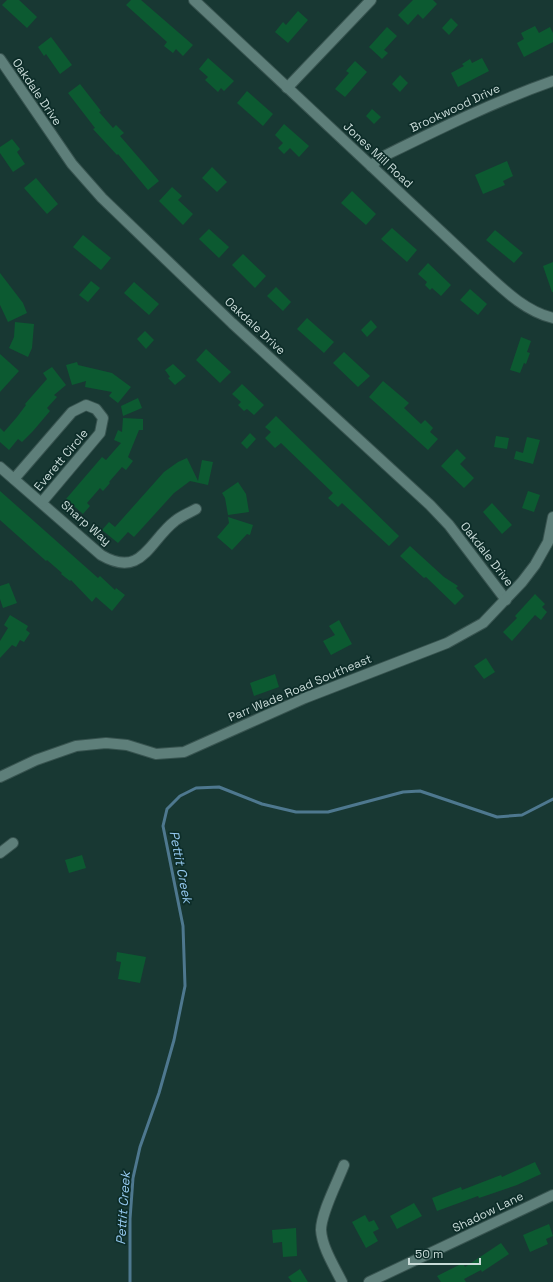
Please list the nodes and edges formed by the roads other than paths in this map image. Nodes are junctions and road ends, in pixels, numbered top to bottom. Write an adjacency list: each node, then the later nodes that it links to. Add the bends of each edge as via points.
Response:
1 (194, 0): 5 (street, Jones Mill Road)
2 (371, 0): 5 (street)
3 (0, 59): 13 (street, Oakdale Drive, via 72,164 102,198 232,323 430,505 449,525)
4 (553, 81): 6 (street, Brookwood Drive, via 454,122 380,158)
5 (287, 88): 6 (street, Jones Mill Road)
6 (371, 166): 7 (street, Jones Mill Road, via 511,296 534,311)
7 (553, 318)
8 (0, 467): 9 (street, Sharp Way)
9 (14, 479): 10 (street, Sharp Way); 10 (street, Everett Circle, via 72,412 86,405 96,409 103,418 100,433)
10 (42, 502): 11 (street, Sharp Way, via 101,555 120,563 139,559 174,522)
11 (196, 509)
12 (553, 517): 13 (street, Parr Wade Road Southeast, via 548,542 535,565)
13 (506, 600): 14 (street, Parr Wade Road Southeast, via 484,623 446,643 305,698 184,752 156,754 127,745 106,743 76,746 36,760)
14 (0, 777)
15 (13, 843): 16 (street)
16 (0, 853)
17 (344, 1165): 19 (street, via 321,1221 327,1251)
18 (553, 1195): 20 (street, Shadow Lane)
19 (342, 1282)
20 (369, 1282)

